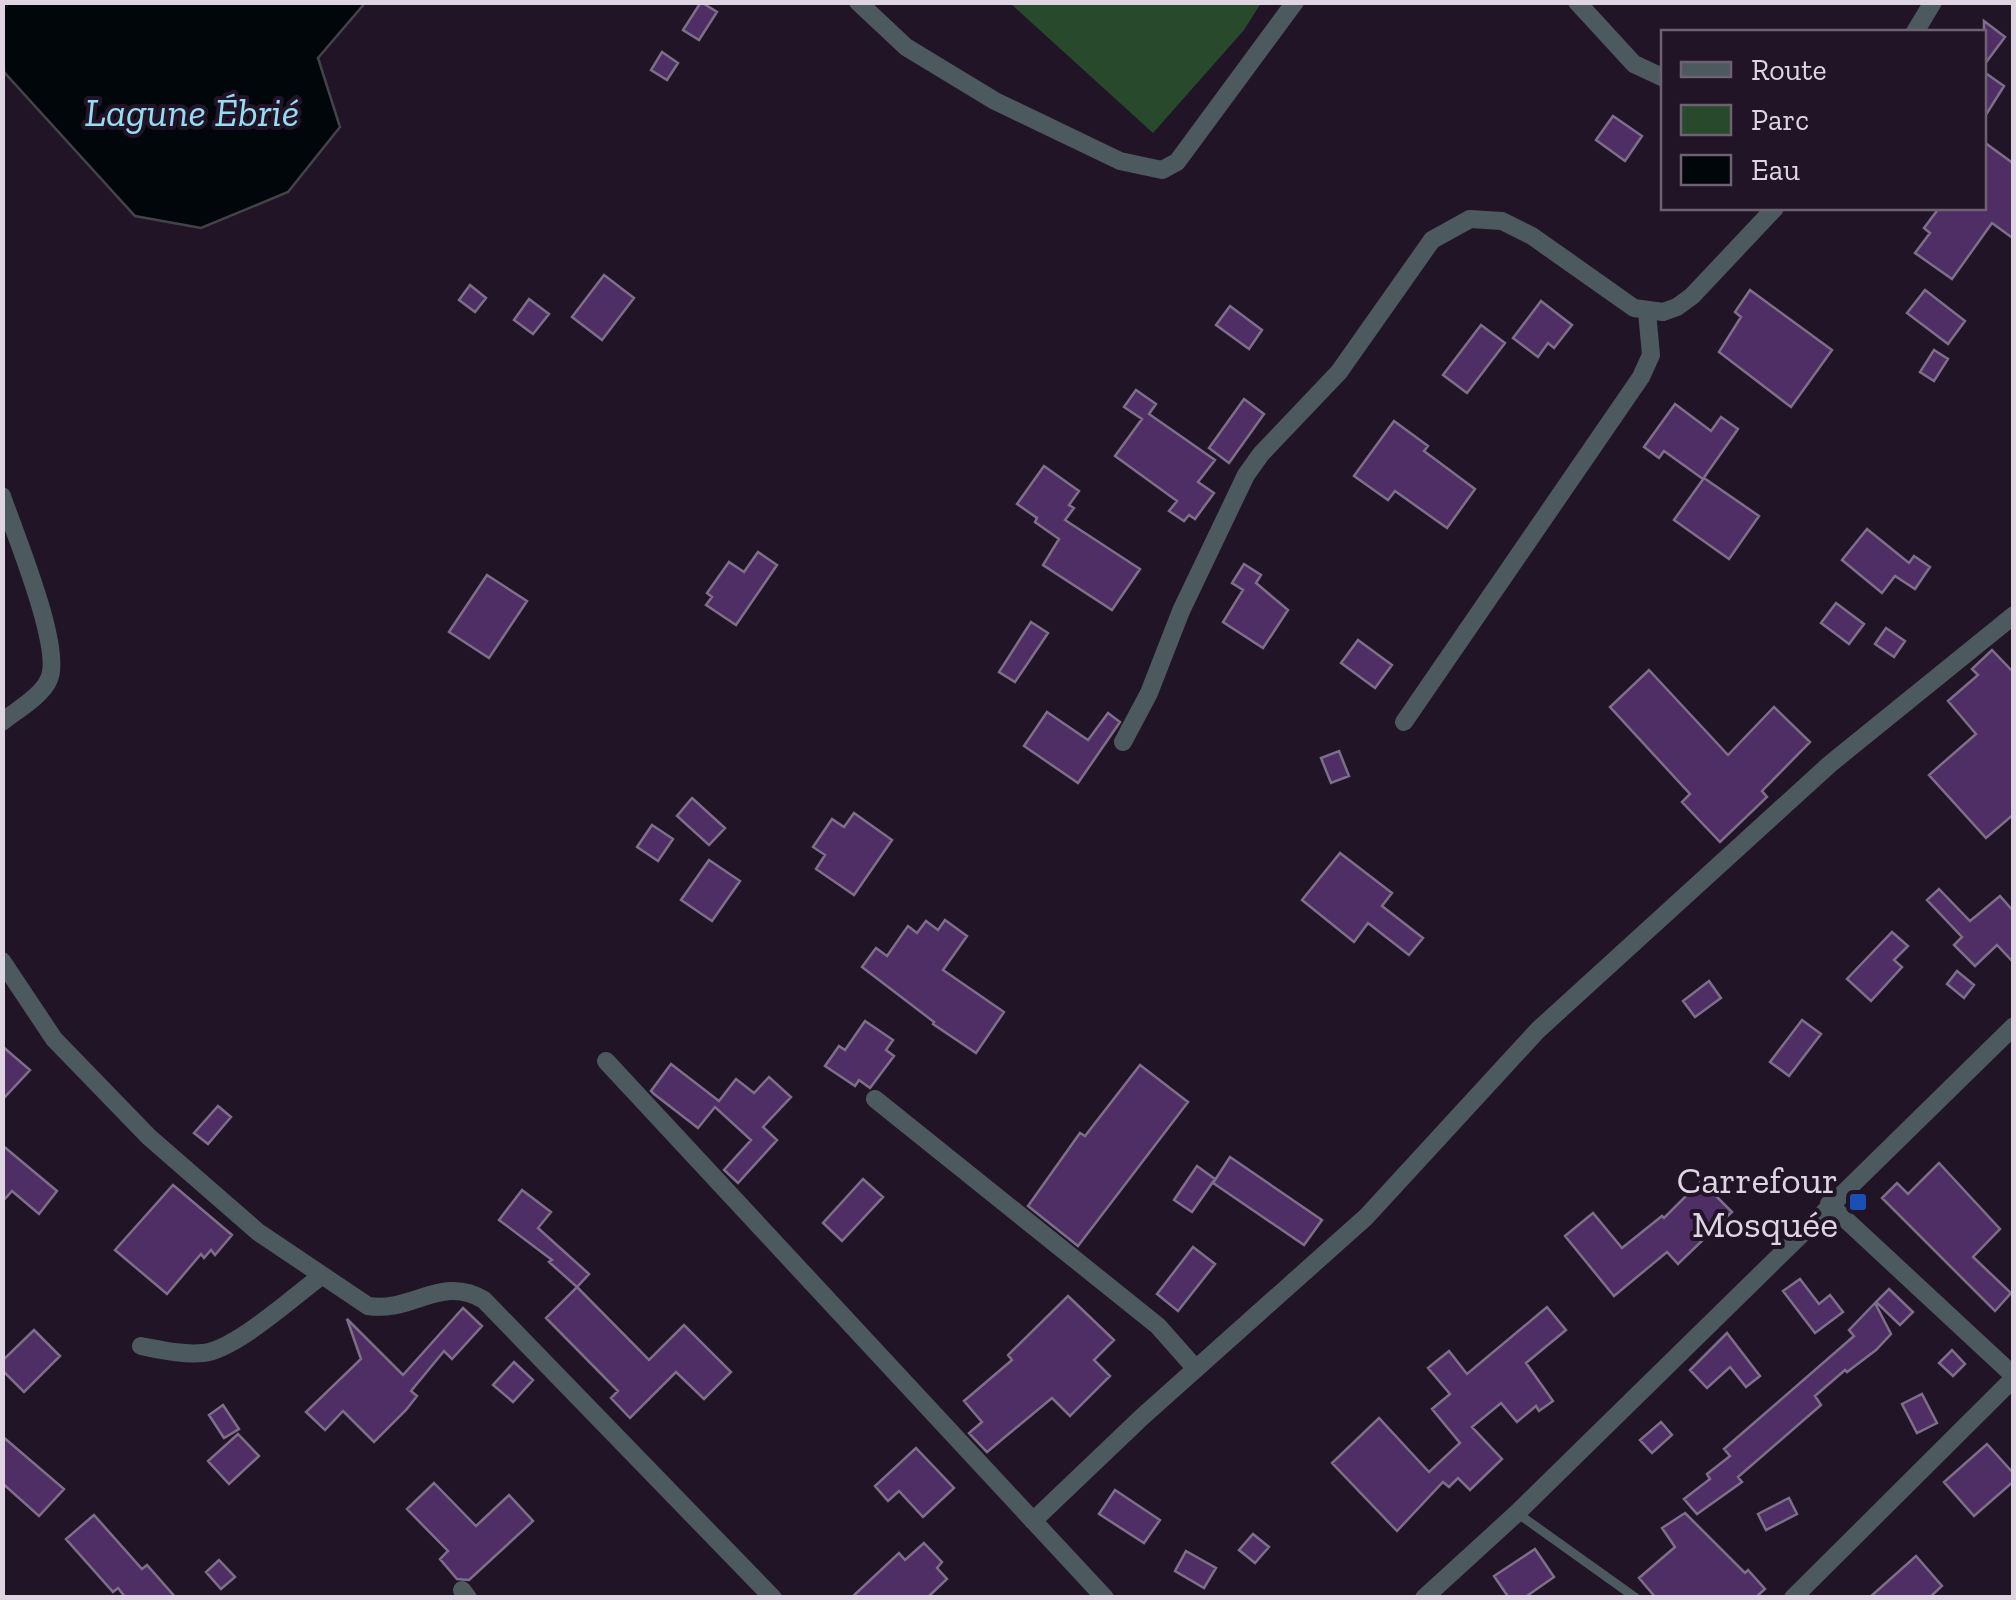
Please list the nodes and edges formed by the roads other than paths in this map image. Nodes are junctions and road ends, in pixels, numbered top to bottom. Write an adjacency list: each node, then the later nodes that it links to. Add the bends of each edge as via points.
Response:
1 (858, 2): 2 (street, via 906,47 959,82 1120,161 1162,170 1177,162)
2 (1295, 2)
3 (1577, 2): 6 (street, via 1634,64)
4 (1933, 2): 5 (street)
5 (1916, 30)
6 (1661, 77)
7 (1773, 210): 8 (street, via 1692,296 1663,312)
8 (1647, 312): 12 (street, via 1651,356 1641,377); 13 (street, via 1502,221 1470,219 1432,240 1339,372 1246,476)
9 (2, 496): 11 (street, via 52,662 48,682)
10 (2014, 615): 21 (street, via 1830,764 1538,1030 1366,1217)
11 (2, 722)
12 (1404, 722)
13 (1124, 742)
14 (2, 961): 19 (street, via 54,1039 149,1138)
15 (2014, 1026): 18 (street)
16 (606, 1061): 24 (street)
17 (875, 1100): 21 (street, via 1126,1298)
18 (1828, 1204): 22 (street); 23 (street)
19 (320, 1276): 20 (street, via 225,1348 185,1354); 25 (street, via 368,1306 386,1309 442,1290 469,1290 484,1300)
20 (141, 1346)
21 (1196, 1368): 24 (street)
22 (2014, 1377): 29 (street)
23 (1517, 1513): 27 (street); 28 (lane)
24 (1033, 1521): 26 (street)
25 (774, 1598)
26 (1105, 1598)
27 (1424, 1598)
28 (1636, 1598)
29 (1792, 1598)

